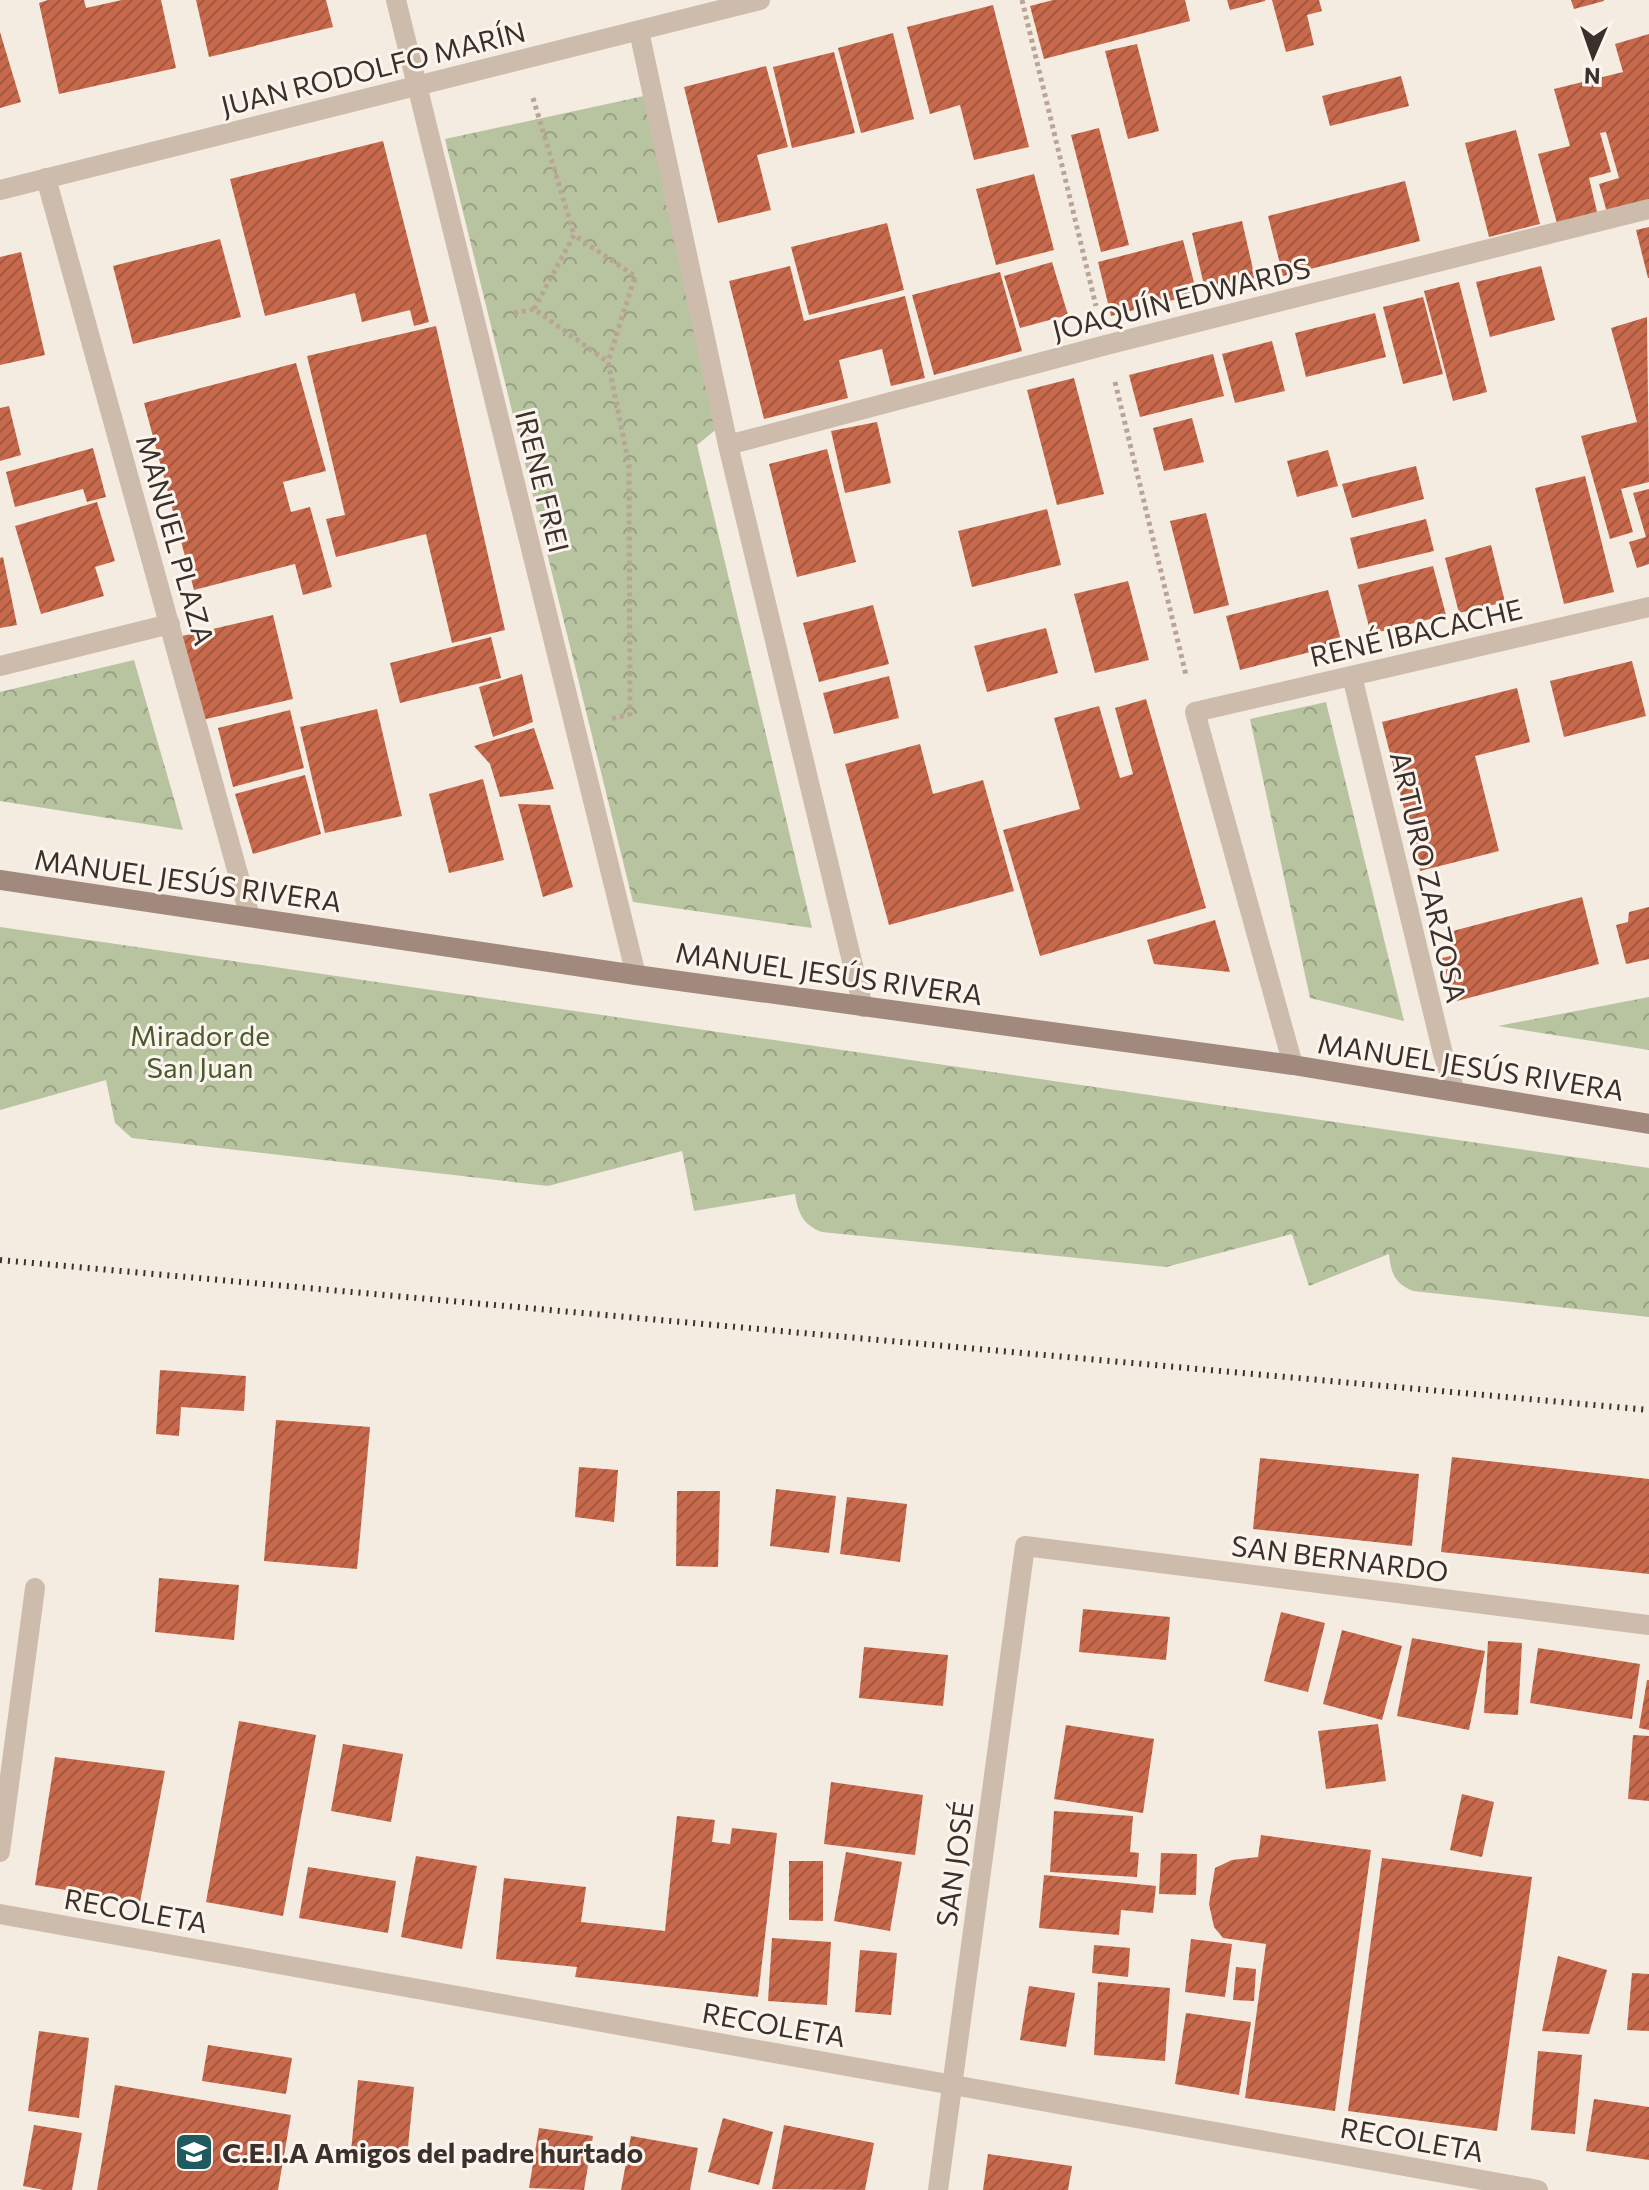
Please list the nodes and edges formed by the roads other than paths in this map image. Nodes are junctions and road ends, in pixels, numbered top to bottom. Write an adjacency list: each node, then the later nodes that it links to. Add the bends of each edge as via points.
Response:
1 (396, 0): 4 (street, IRENE FREI)
2 (760, 0): 3 (street, JUAN RODOLFO MARÍN)
3 (639, 31): 4 (street, JUAN RODOLFO MARÍN); 8 (street)
4 (417, 86): 5 (street, JUAN RODOLFO MARÍN); 15 (street, IRENE FREI)
5 (46, 178): 6 (street, JUAN RODOLFO MARÍN); 10 (street, MANUEL PLAZA)
6 (0, 190)
7 (1649, 209): 8 (street, JOAQUÍN EDWARDS)
8 (728, 445): 16 (street)
9 (1649, 607): 12 (street, RENÉ IBACACHE)
10 (170, 624): 11 (street); 14 (street, MANUEL PLAZA)
11 (0, 666)
12 (1352, 676): 17 (street, RENÉ IBACACHE, via 1195,712); 18 (street, ARTURO ZARZOSA)
13 (0, 880): 14 (street, MANUEL JESÚS RIVERA)
14 (250, 917): 15 (street, MANUEL JESÚS RIVERA)
15 (636, 975): 16 (street, MANUEL JESÚS RIVERA)
16 (863, 1007): 17 (street, MANUEL JESÚS RIVERA)
17 (1293, 1065): 18 (street, MANUEL JESÚS RIVERA)
18 (1455, 1091): 19 (street, MANUEL JESÚS RIVERA)
19 (1649, 1124)
20 (1025, 1546): 22 (street, SAN BERNARDO); 25 (street, SAN JOSÉ)
21 (35, 1588): 23 (street)
22 (1649, 1625)
23 (0, 1852)
24 (0, 1914): 25 (street, RECOLETA)
25 (952, 2085): 26 (street, SAN JOSÉ); 27 (street, RECOLETA)
26 (938, 2190)
27 (1538, 2190)

